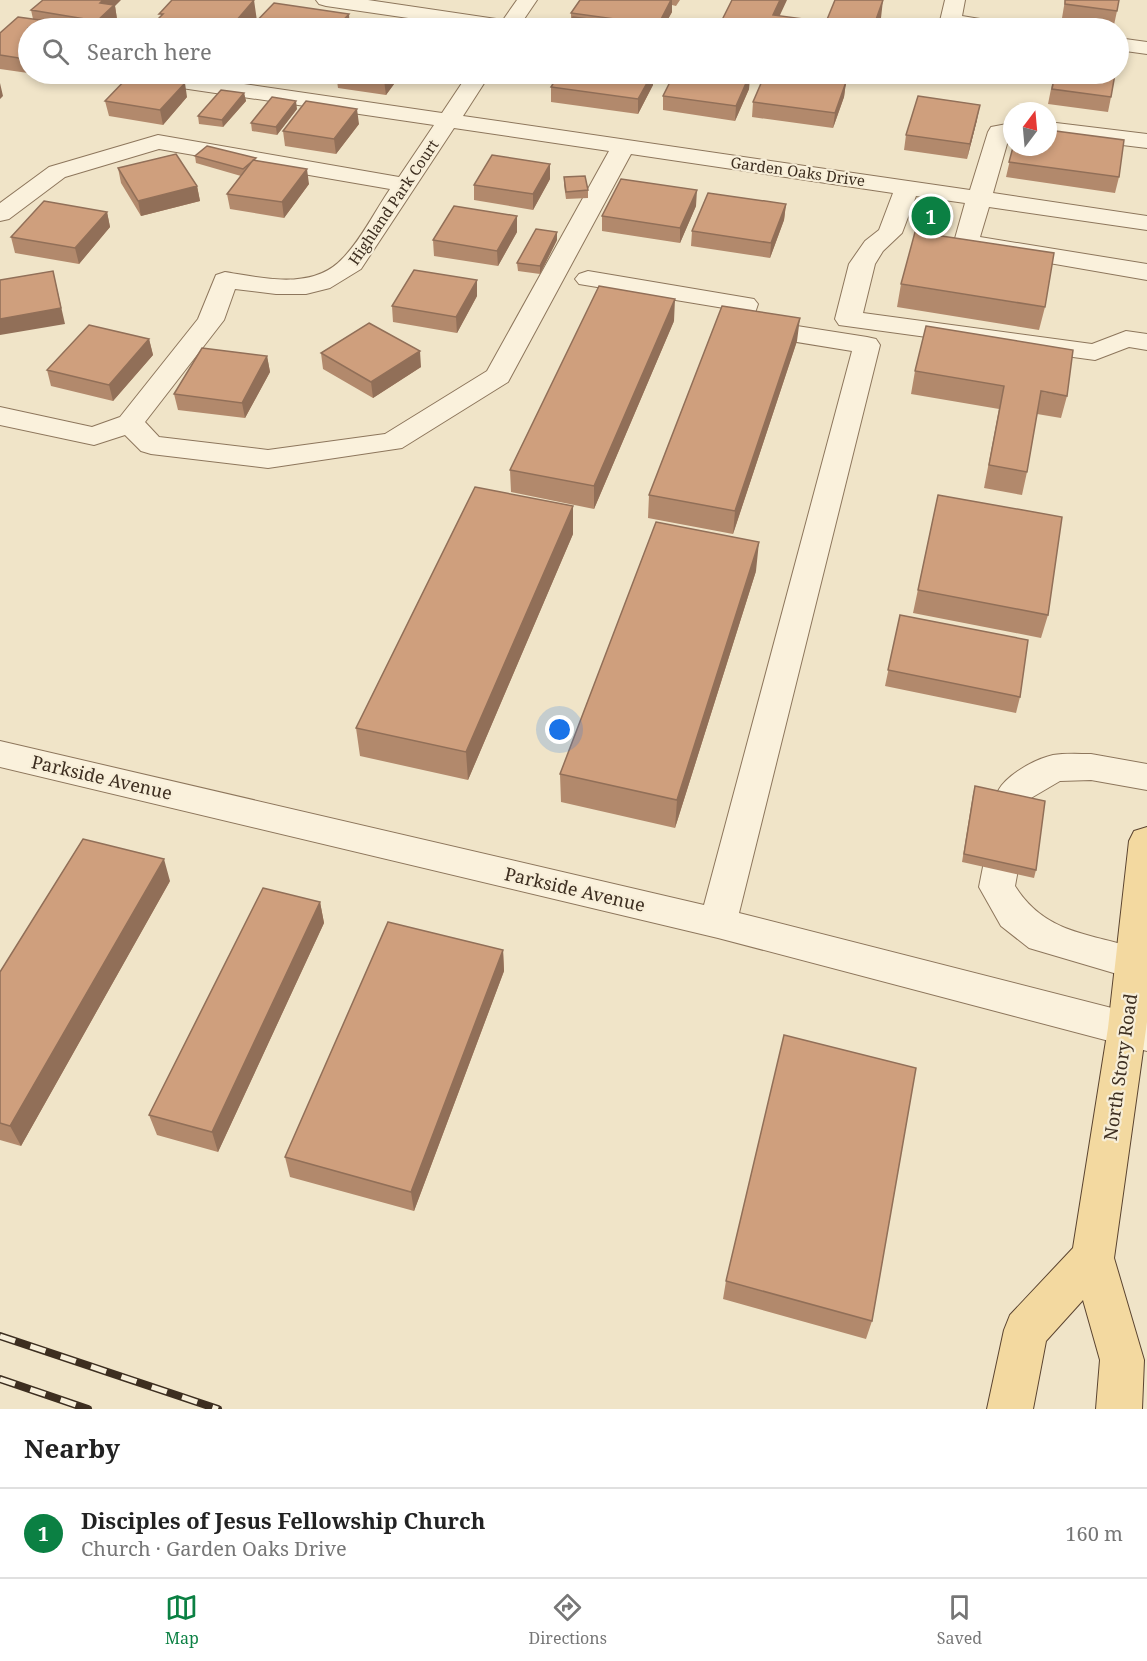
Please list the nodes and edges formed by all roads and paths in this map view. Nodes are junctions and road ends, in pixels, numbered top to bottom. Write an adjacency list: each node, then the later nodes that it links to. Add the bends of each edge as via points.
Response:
1 (326, 0): 4 (street)
2 (527, 0): 5 (street)
3 (955, 0): 6 (street)
4 (443, 18)
5 (515, 18)
6 (951, 18)
7 (1129, 45): 8 (street)
8 (1147, 48)
9 (206, 84): 11 (street, Garden Oaks Drive)
10 (471, 84): 11 (street, Highland Park Court)
11 (449, 118): 15 (street, Garden Oaks Drive); 16 (street, Highland Park Court)
12 (1057, 130): 14 (street)
13 (1003, 138): 18 (street)
14 (1147, 141)
15 (624, 145): 17 (street, Garden Oaks Drive); 27 (street, via 498,376 392,442 268,459 151,445)
16 (405, 185): 20 (street, via 158,142 57,172); 27 (street, Highland Park Court, via 352,264 335,278 295,289 225,280 211,320)
17 (908, 187): 18 (street, Garden Oaks Drive); 25 (street, via 890,233 874,246 862,264 848,319 1095,351 1126,339)
18 (978, 198): 19 (street, Garden Oaks Drive); 22 (street, via 966,242)
19 (1084, 213): 21 (street, Garden Oaks Drive); 22 (street)
20 (0, 214)
21 (1147, 223)
22 (1078, 261): 23 (street)
23 (1147, 272)
24 (588, 279): 32 (street, via 744,304 738,325 867,345)
25 (1147, 342)
26 (0, 416): 27 (street, via 94,436)
27 (130, 423)
28 (0, 754): 32 (street, Parkside Avenue)
29 (1147, 777): 33 (street, via 1091,767 1054,768 1015,791 998,887 1014,915 1042,937)
30 (1147, 841): 31 (main road, North Story Road)
31 (1143, 911): 33 (main road, North Story Road)
32 (718, 922): 34 (street, Parkside Avenue)
33 (1134, 963): 34 (main road, North Story Road)
34 (1137, 1031): 35 (main road, North Story Road)
35 (1093, 1258): 36 (main road, via 1026,1330); 37 (main road, North Story Road, via 1122,1360)
36 (1010, 1409)
37 (1119, 1409)

